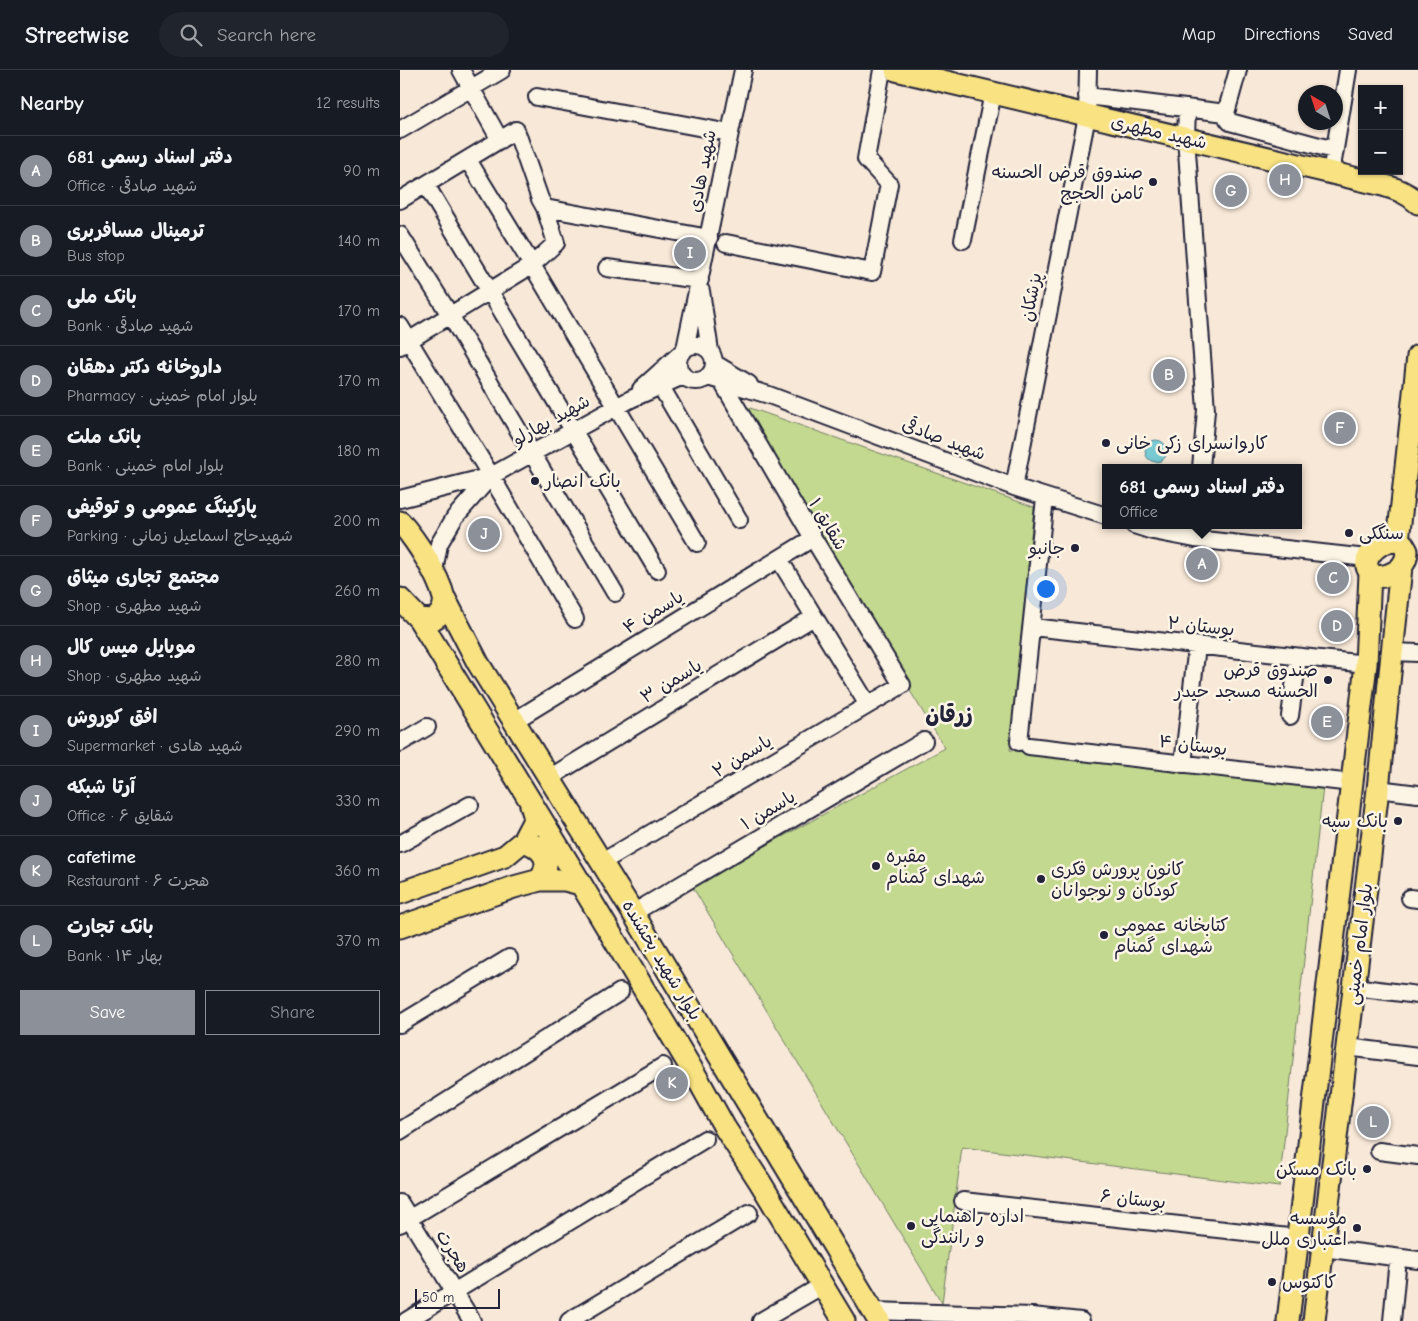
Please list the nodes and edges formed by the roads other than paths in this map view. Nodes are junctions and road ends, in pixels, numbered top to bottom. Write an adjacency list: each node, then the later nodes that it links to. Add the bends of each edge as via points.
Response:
1 (461, 70): 10 (street)
2 (502, 70): 10 (street)
3 (743, 70): 17 (street, شهید هادی)
4 (882, 70): 30 (street, via 866,159 889,184 872,272)
5 (896, 70): 9 (main road, شهید مطهری)
6 (1088, 70): 13 (street, پزشکان)
7 (1238, 70): 15 (street)
8 (1348, 70): 20 (street)
9 (954, 77): 11 (main road, شهید مطهری)
10 (471, 88): 16 (street); 19 (street)
11 (993, 93): 13 (main road, شهید مطهری); 29 (street)
12 (537, 97): 17 (street)
13 (1087, 106): 14 (street); 18 (main road, شهید مطهری); 49 (street, پزشکان)
14 (1187, 108): 15 (street); 18 (street)
15 (1226, 113): 20 (street, via 1230,122)
16 (400, 130)
17 (730, 133): 28 (street, شهید هادی)
18 (1186, 138): 22 (main road, شهید مطهری); 47 (street, via 1206,410)
19 (500, 140): 21 (street); 26 (street, via 516,130)
20 (1334, 150): 22 (street)
21 (468, 160): 23 (street); 31 (street)
22 (1331, 173): 25 (main road, شهید مطهری, via 1402,191)
23 (426, 185): 24 (street); 34 (street)
24 (400, 200)
25 (1418, 203)
26 (545, 208): 28 (street); 31 (street, via 556,243)
27 (400, 235): 35 (street)
28 (709, 238): 33 (street, شهید هادی)
29 (963, 240)
30 (726, 243)
31 (532, 265): 34 (street); 44 (street)
32 (607, 268): 33 (street)
33 (700, 280): 38 (street, شهید هادی); 40 (street)
34 (490, 291): 35 (street); 45 (street)
35 (450, 315): 37 (street); 46 (street)
36 (400, 326): 37 (street)
37 (404, 343): 48 (street)
38 (682, 351): 40 (street, via 700,345); 41 (street, via 678,366); 44 (street)
39 (1418, 358): 43 (main road, بلوار امام خمینی)
40 (714, 368): 41 (street, via 698,381); 49 (street, شهید صادقی, via 769,395); 57 (street, شقایق ۱)
41 (683, 376): 42 (street)
42 (660, 386): 44 (street); 53 (street)
43 (1416, 398): 59 (main road, بلوار امام خمینی)
44 (624, 403): 45 (street, شهید بهارلو); 58 (street)
45 (573, 431): 46 (street, شهید بهارلو); 62 (street)
46 (532, 454): 48 (street, شهید بهارلو); 64 (street)
47 (1201, 464)
48 (491, 476): 51 (street); 63 (street, via 455,517 439,544); 68 (street)
49 (1014, 487): 50 (street, شهید صادقی)
50 (1046, 498): 52 (street, شهید صادقی); 69 (street)
51 (400, 499)
52 (1102, 515)
53 (739, 520)
54 (400, 522): 63 (main road, بلوار شهید بخشنده)
55 (1147, 529): 56 (street)
56 (1196, 532): 61 (street)
57 (813, 538): 60 (street, یاسمن ۴); 75 (street, شقایق ۱)
58 (698, 543)
59 (1406, 555): 61 (main road, via 1391,574 1375,576); 61 (main road, via 1386,542 1373,551); 71 (main road, بلوار امام خمینی)
60 (779, 559): 67 (street); 78 (street, یاسمن ۴)
61 (1368, 566): 74 (main road, بلوار امام خمینی)
62 (657, 570)
63 (434, 571): 65 (main road, بلوار شهید بخشنده)
64 (615, 593)
65 (445, 600): 66 (main road, via 442,613 432,620); 78 (main road, بلوار شهید بخشنده, via 478,663)
66 (406, 607): 88 (main road, بلوار شهید بخشنده)
67 (814, 617): 76 (street); 83 (street, یاسمن ۳)
68 (575, 619)
69 (1032, 627): 70 (street, بوستان ۲); 82 (street, بوستان ۴, via 1024,744)
70 (1198, 646): 73 (street, بوستان ۲); 82 (street)
71 (1393, 652): 72 (street); 85 (main road, بلوار امام خمینی)
72 (1418, 654)
73 (1298, 657): 74 (street, بوستان ۲); 77 (street)
74 (1366, 664): 84 (main road, بلوار امام خمینی)
75 (902, 685): 76 (street, یاسمن ۲)
76 (868, 705): 91 (street, یاسمن ۲)
77 (1290, 716)
78 (514, 721): 83 (main road, بلوار شهید بخشنده)
79 (427, 727): 81 (street)
80 (924, 741): 95 (street, یاسمن ۱)
81 (400, 742)
82 (1183, 764): 84 (street, بوستان ۴)
83 (549, 778): 91 (main road, بلوار شهید بخشنده)
84 (1352, 783): 115 (main road, بلوار امام خمینی)
85 (1378, 789): 86 (street); 100 (main road, بلوار امام خمینی)
86 (1418, 794)
87 (470, 805): 90 (street)
88 (532, 805): 89 (main road, via 535,818); 93 (main road, بلوار شهید بخشنده)
89 (523, 841): 92 (main road, via 535,845 544,856 546,869); 94 (main road, via 504,856)
90 (400, 844)
91 (602, 862): 95 (main road, بلوار شهید بخشنده)
92 (540, 880): 93 (main road); 96 (main road)
93 (581, 884): 99 (main road, بلوار شهید بخشنده)
94 (400, 892)
95 (633, 913): 97 (main road, بلوار شهید بخشنده)
96 (400, 927)
97 (657, 952): 99 (main road); 124 (main road, بلوار شهید بخشنده)
98 (509, 958): 103 (street)
99 (630, 966): 121 (main road, بلوار شهید بخشنده, via 725,1128)
100 (1354, 987): 102 (street); 104 (main road, بلوار امام خمینی)
101 (620, 992): 107 (street)
102 (1418, 995)
103 (400, 1024)
104 (1347, 1047): 105 (street); 116 (main road, بلوار امام خمینی)
105 (1418, 1056)
106 (663, 1066): 114 (street)
107 (400, 1131)
108 (705, 1140): 122 (street)
109 (1379, 1151): 110 (street)
110 (1418, 1156)
111 (963, 1201): 115 (street, بوستان ۶)
112 (400, 1203): 114 (street, هجرت)
113 (749, 1213): 128 (street)
114 (405, 1221): 122 (street, هجرت)
115 (1298, 1238): 119 (main road, بلوار امام خمینی)
116 (1322, 1248): 117 (street); 120 (main road, بلوار امام خمینی)
117 (1418, 1260)
118 (1397, 1269): 132 (street)
119 (1293, 1280): 120 (main road, via 1305,1289); 123 (main road, بلوار امام خمینی)
120 (1319, 1283): 125 (main road, بلوار امام خمینی)
121 (823, 1285): 129 (street); 130 (main road, بلوار شهید بخشنده)
122 (454, 1292): 126 (street); 127 (street, هجرت)
123 (1288, 1315): 125 (main road, via 1295,1303 1303,1301 1311,1304)
124 (876, 1316): 131 (street, via 1032,1316)
125 (1315, 1316)
126 (406, 1321)
127 (472, 1321)
128 (569, 1321)
129 (761, 1321)
130 (844, 1321)
131 (1081, 1321)
132 (1392, 1321)

